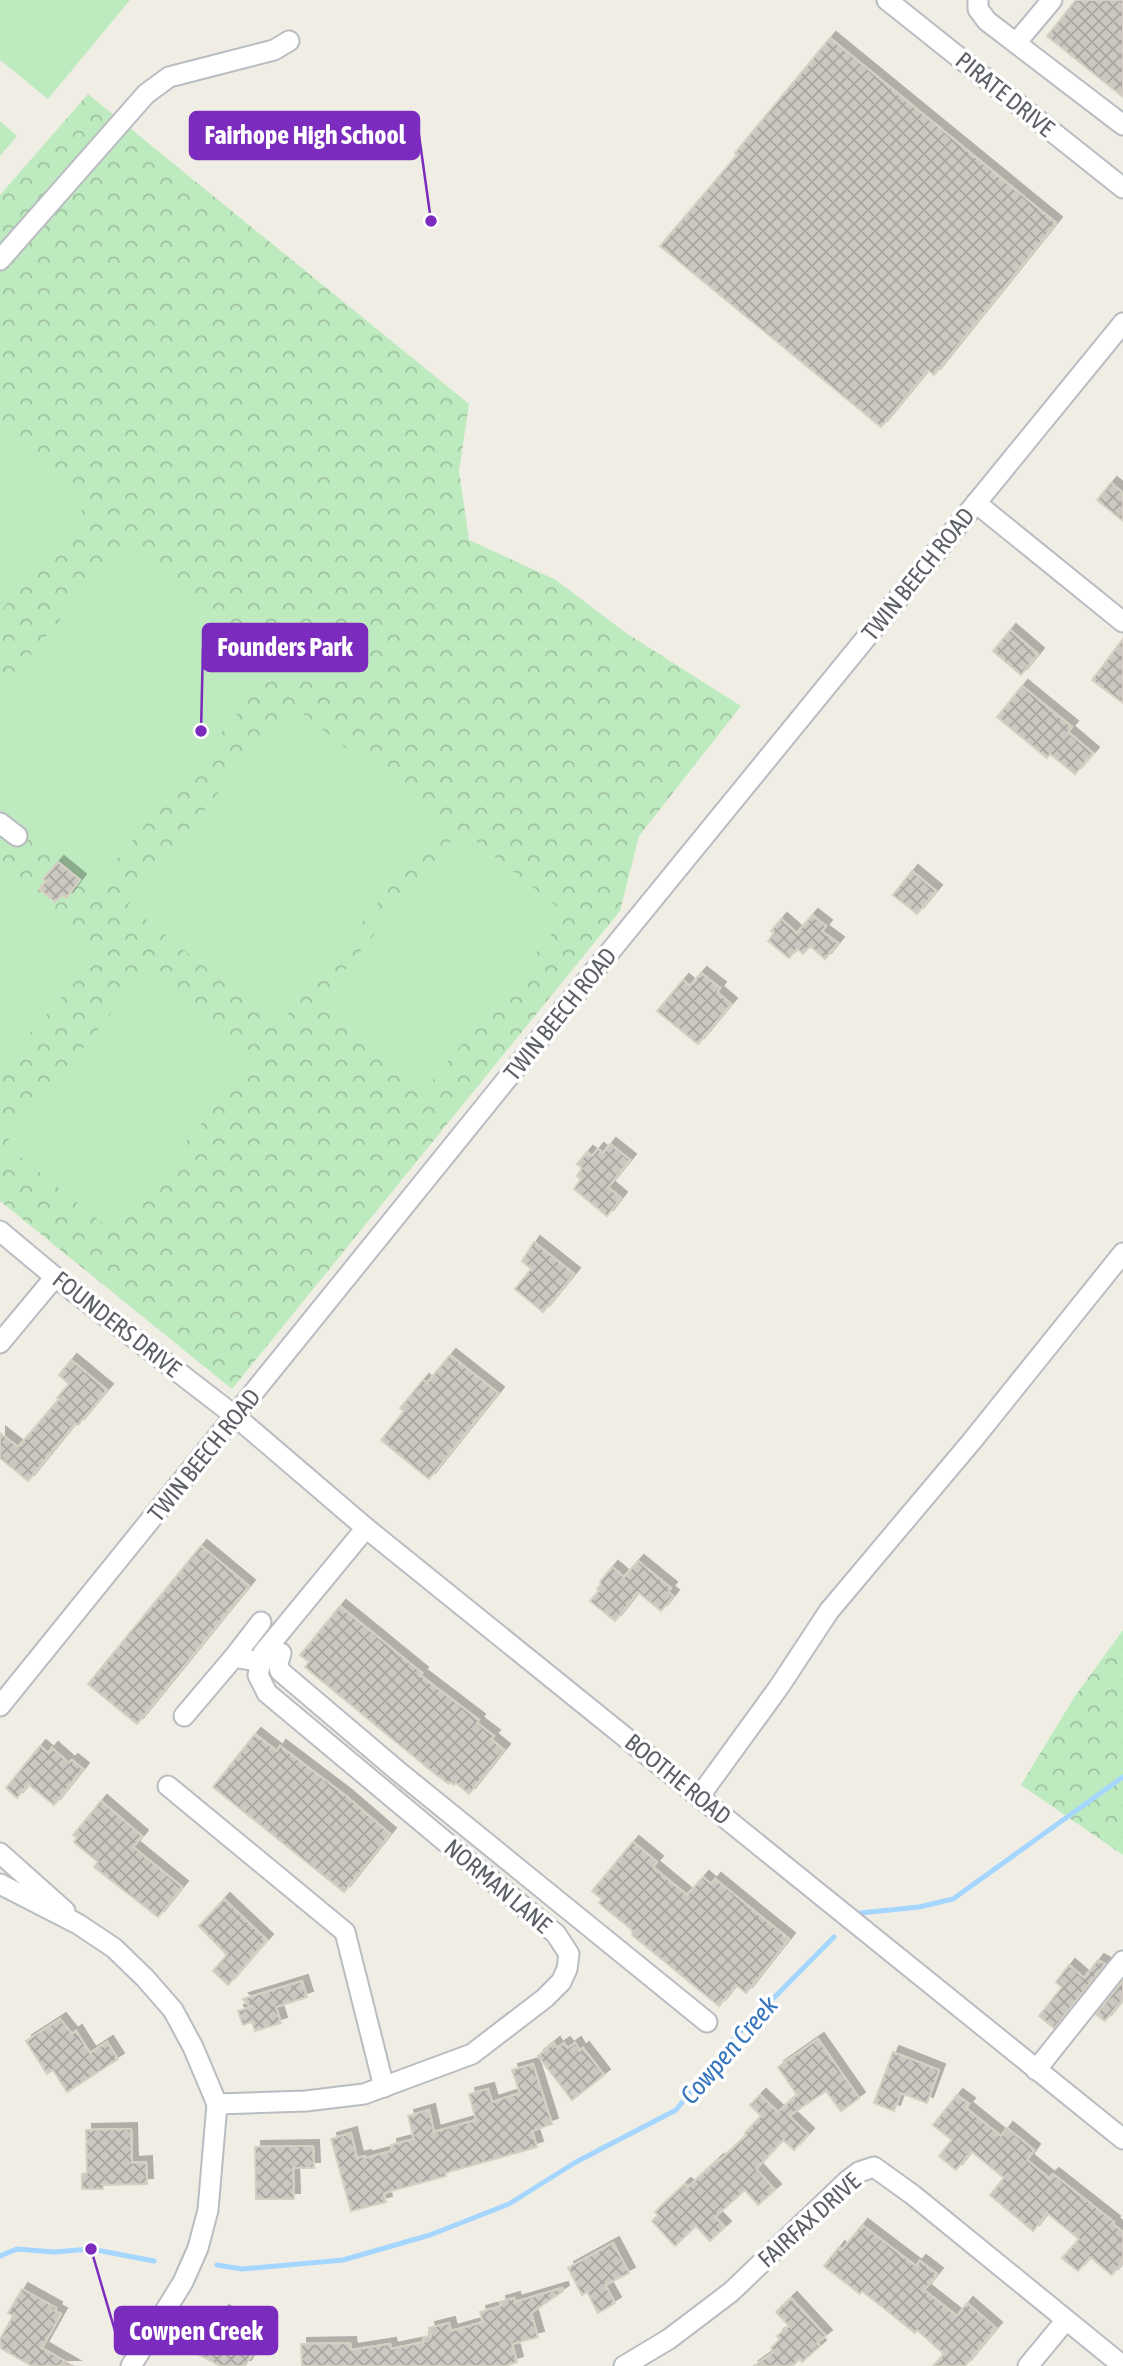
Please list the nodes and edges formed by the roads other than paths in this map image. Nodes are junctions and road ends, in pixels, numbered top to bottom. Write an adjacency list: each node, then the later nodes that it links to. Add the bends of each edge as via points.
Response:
1 (887, 0): 7 (street, PIRATE DRIVE)
2 (978, 0): 5 (street, via 978,9 987,21)
3 (1052, 0): 5 (street)
4 (289, 41): 8 (street, via 274,50 169,77 146,94)
5 (1016, 43): 6 (street)
6 (1123, 125)
7 (1123, 188)
8 (0, 260)
9 (1123, 323): 10 (street, TWIN BEECH ROAD)
10 (976, 503): 11 (street); 18 (street, TWIN BEECH ROAD)
11 (1123, 622)
12 (0, 823): 13 (street)
13 (17, 836)
14 (0, 1231): 16 (street, FOUNDERS DRIVE)
15 (1123, 1253): 27 (street, via 829,1611)
16 (55, 1277): 17 (street); 18 (street, FOUNDERS DRIVE)
17 (0, 1343)
18 (235, 1416): 19 (street, BOOTHE ROAD); 24 (street, TWIN BEECH ROAD)
19 (366, 1528): 23 (street, via 263,1653); 27 (street, BOOTHE ROAD)
20 (261, 1622): 22 (street)
21 (281, 1653): 30 (street, via 280,1671)
22 (234, 1657): 23 (street); 25 (street)
23 (261, 1662): 32 (street, NORMAN LANE, via 258,1675 267,1693)
24 (0, 1706)
25 (184, 1716)
26 (168, 1786): 36 (street, via 345,1932)
27 (699, 1797): 35 (street, BOOTHE ROAD)
28 (0, 1853): 31 (street)
29 (0, 1884): 31 (street)
30 (573, 1915): 32 (street); 34 (street)
31 (78, 1924): 37 (street, via 114,1948 173,2010)
32 (546, 1926): 36 (street, NORMAN LANE, via 569,1954 561,1982 545,1998 472,2054)
33 (1123, 1961): 35 (street)
34 (707, 2022)
35 (1036, 2070): 38 (street, BOOTHE ROAD)
36 (384, 2087): 37 (street, NORMAN LANE, via 306,2101)
37 (217, 2104): 40 (street, via 208,2210 198,2248)
38 (1123, 2139)
39 (1066, 2320): 41 (street, FAIRFAX DRIVE); 42 (street, FAIRFAX DRIVE, via 874,2167 847,2181 701,2317); 43 (street)
40 (137, 2364)
41 (1123, 2365)
42 (625, 2366)
43 (1028, 2366)

